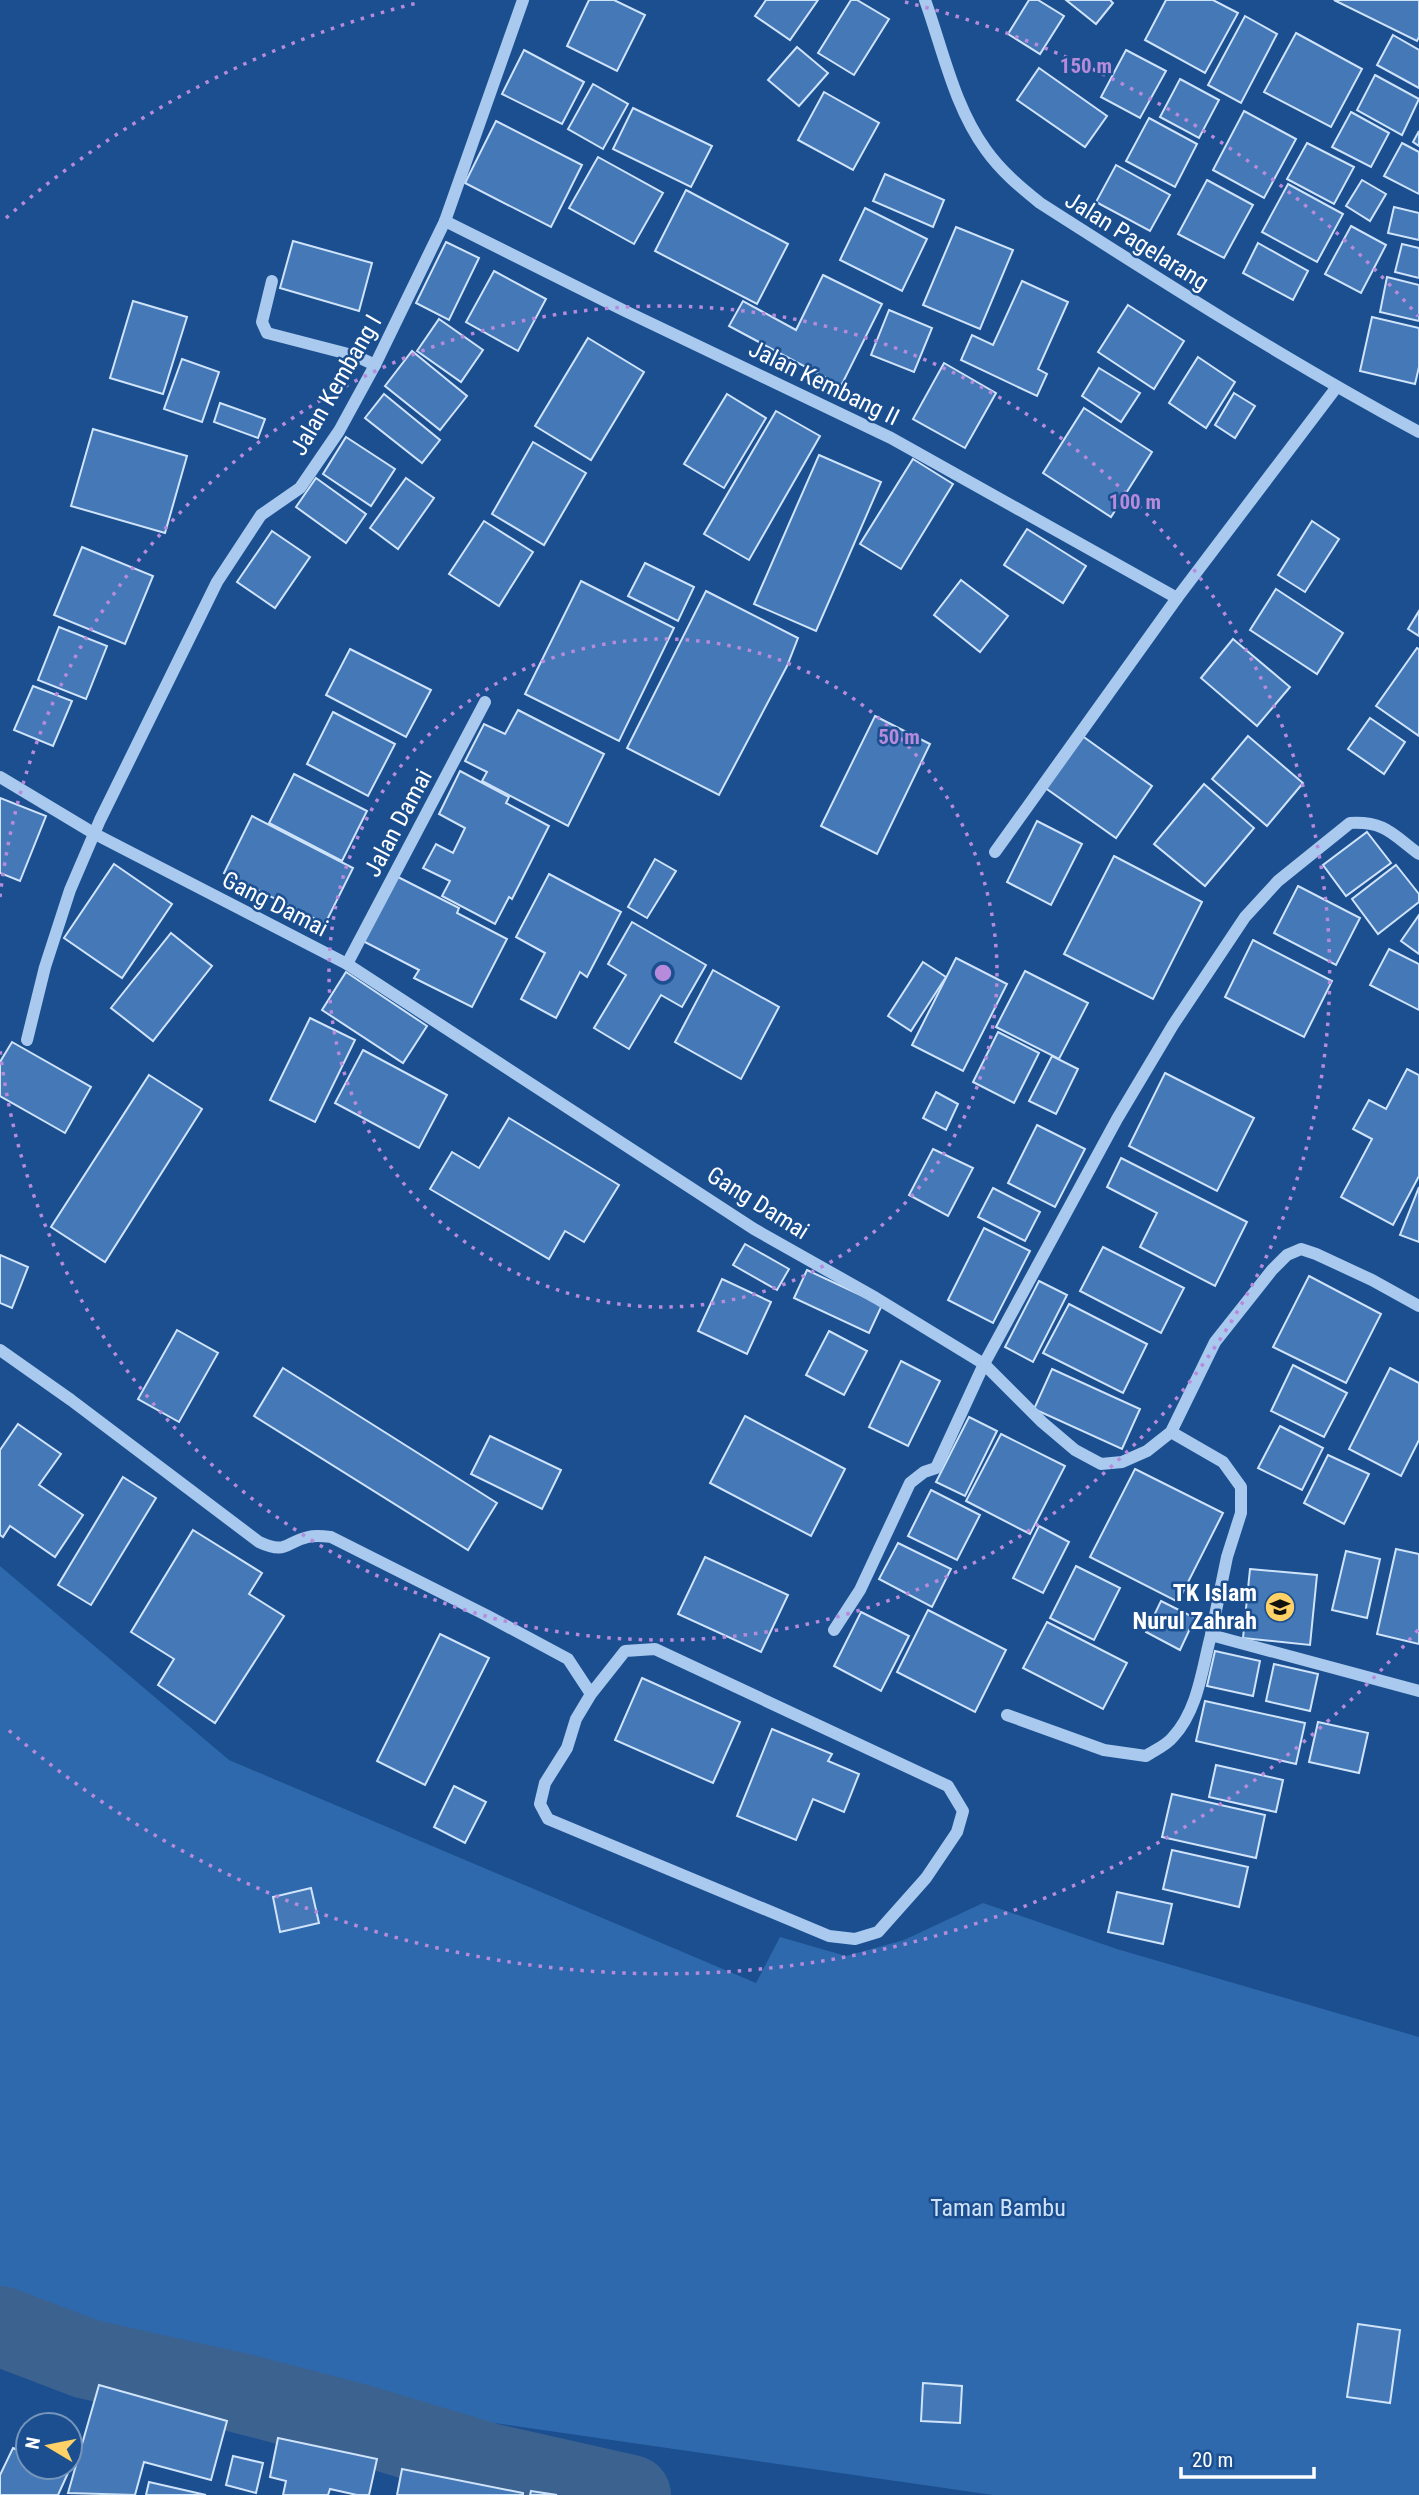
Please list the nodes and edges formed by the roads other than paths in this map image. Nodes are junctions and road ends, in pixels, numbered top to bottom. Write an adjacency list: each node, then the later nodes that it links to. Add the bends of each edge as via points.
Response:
1 (523, 0): 3 (street, Jalan Kembang I)
2 (925, 0): 6 (street, Jalan Pagelarang, via 968,120 1012,180 1130,261)
3 (445, 221): 5 (street, Jalan Kembang I); 8 (street, Jalan Kembang II, via 891,438)
4 (272, 281): 5 (street, via 262,322 267,332)
5 (375, 365): 11 (street, Jalan Kembang I, via 339,431 300,488 261,515 217,582)
6 (1336, 387): 7 (street, Jalan Pagelarang); 8 (street)
7 (1419, 432)
8 (1177, 598): 12 (street)
9 (485, 702): 14 (street, Jalan Damai)
10 (0, 776): 11 (street, Gang Damai)
11 (95, 834): 14 (street, Gang Damai); 15 (street, Jalan Kembang I, via 70,890)
12 (995, 852)
13 (1419, 854): 18 (street, via 1381,825 1350,823 1278,881 1245,916 1117,1119)
14 (347, 964): 18 (street, Gang Damai, via 754,1229)
15 (27, 1040)
16 (1419, 1306): 19 (street, Gang Damai, via 1316,1254 1301,1250 1287,1255 1214,1342)
17 (0, 1350): 23 (street, via 259,1542 274,1549 304,1537 331,1537 568,1659)
18 (985, 1364): 19 (street, Gang Damai, via 1075,1450 1101,1464 1122,1462 1147,1451); 20 (street, via 936,1468 910,1483 860,1590)
19 (1171, 1432): 21 (street, via 1223,1462 1241,1487 1241,1513)
20 (834, 1630)
21 (1211, 1635): 22 (street); 24 (street, via 1186,1719 1172,1739 1146,1756 1104,1750)
22 (1419, 1691)
23 (591, 1694): 23 (street, via 545,1783 540,1804 548,1819 829,1936 855,1939 878,1932 926,1878 957,1832 963,1811 948,1786 655,1649 625,1651)
24 (1006, 1715)

